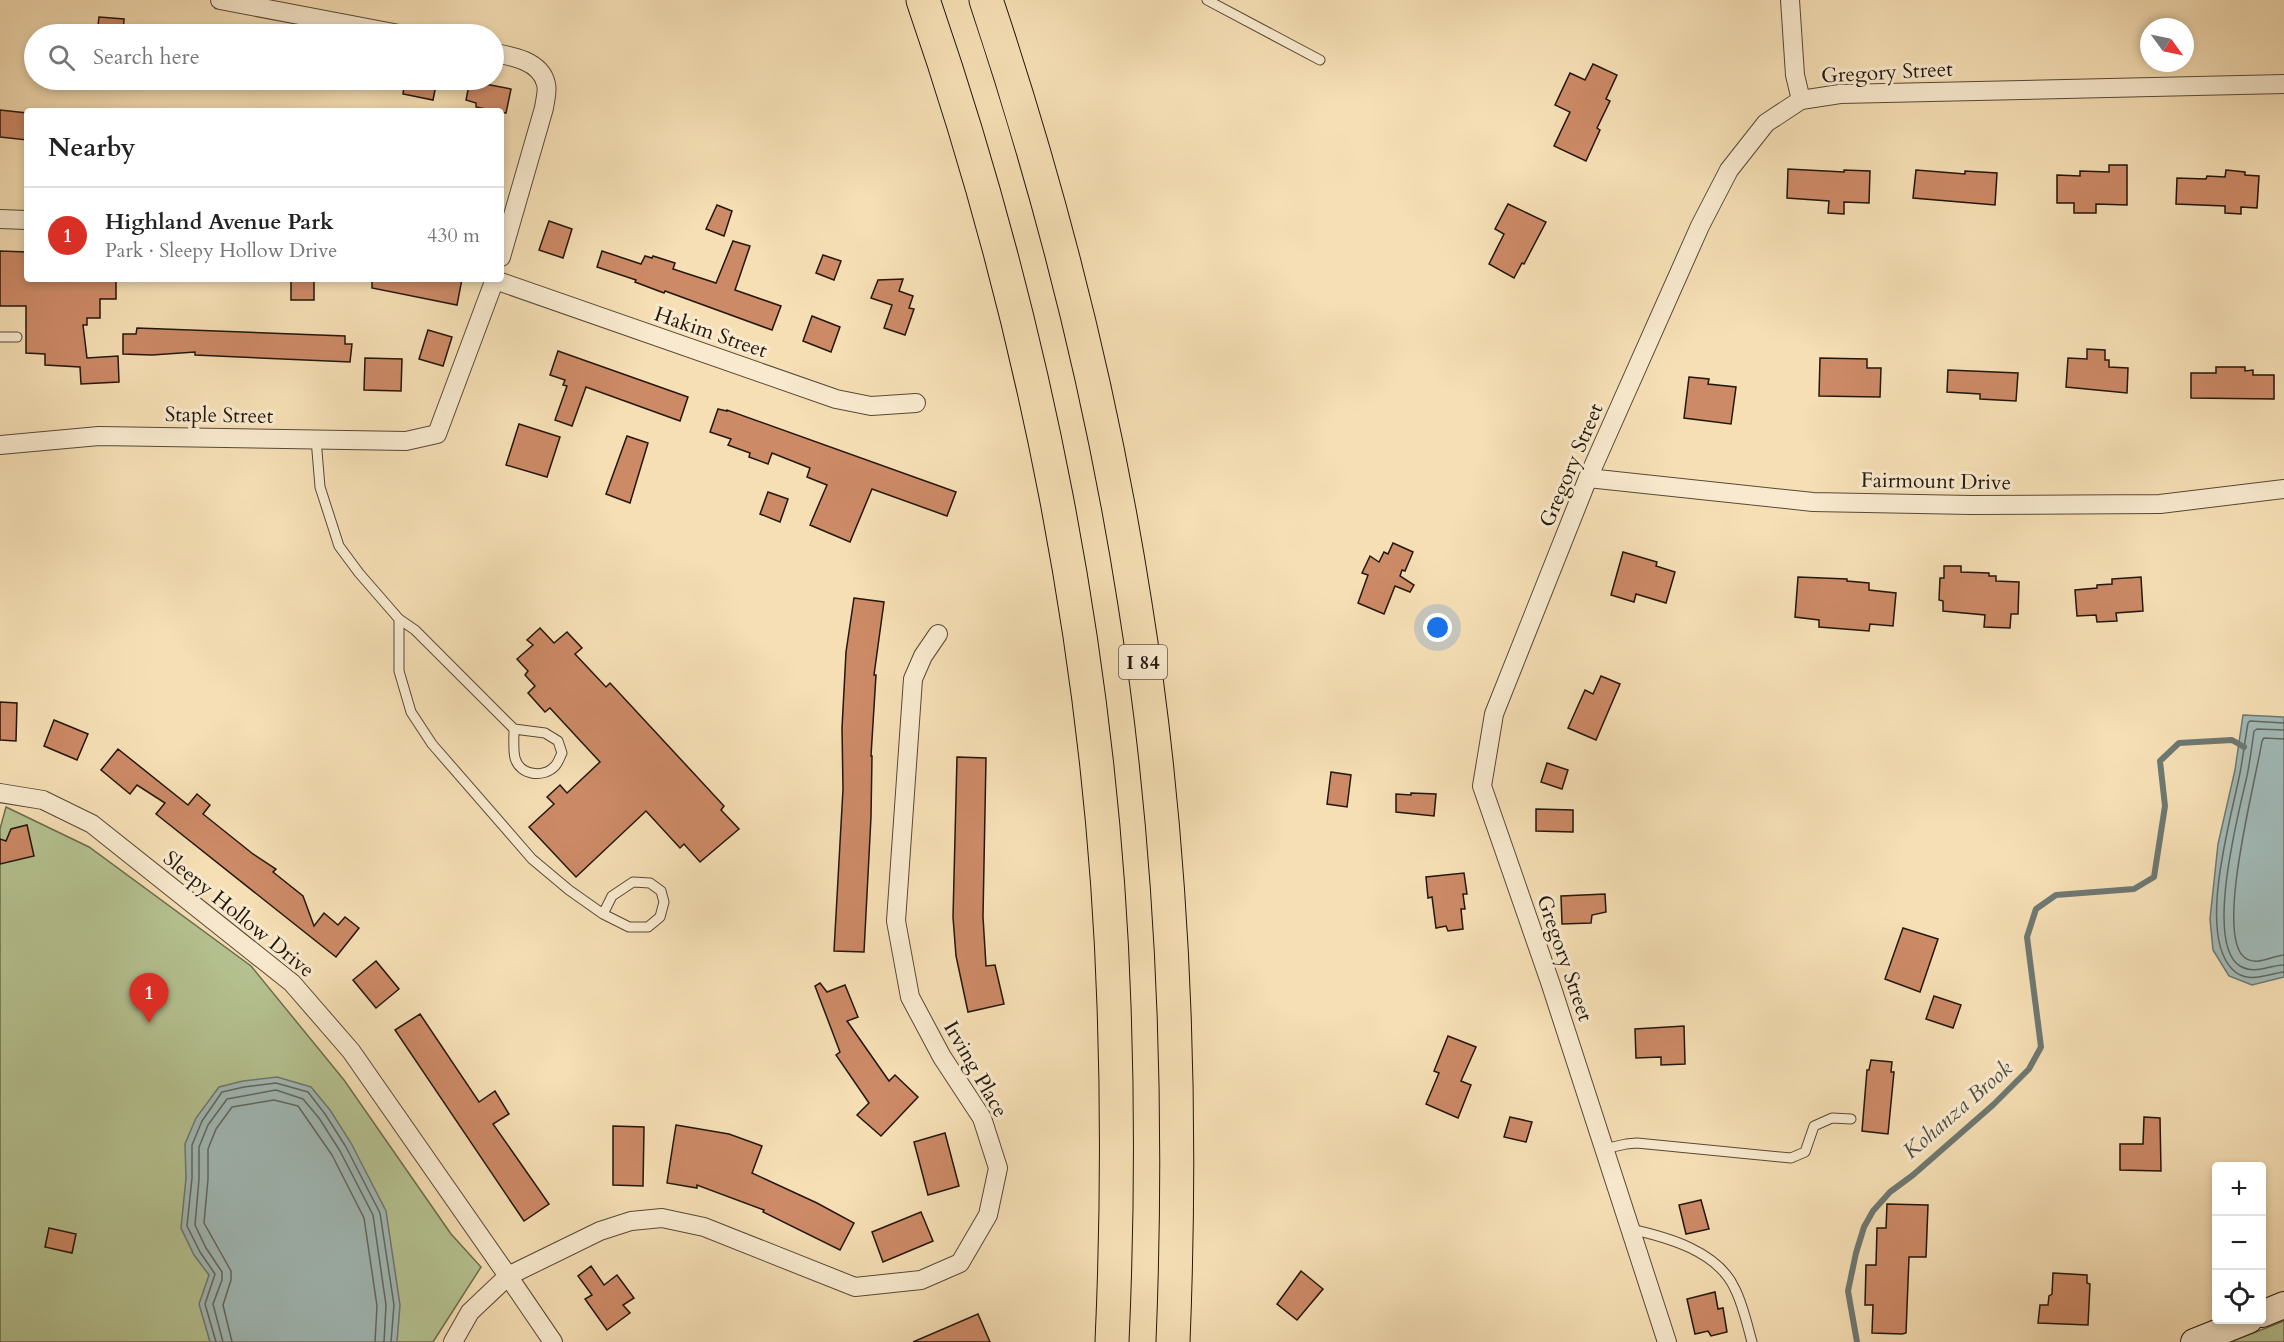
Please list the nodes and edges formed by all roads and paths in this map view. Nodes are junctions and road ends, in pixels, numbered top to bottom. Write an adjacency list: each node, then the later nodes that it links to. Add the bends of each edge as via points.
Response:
1 (220, 0): 6 (street)
2 (923, 0): 37 (highway, via 976,166 1012,299 1047,458 1080,647 1099,799 1114,1007)
3 (986, 0): 38 (highway, I 84, via 1067,272 1093,382 1136,605 1162,825 1176,1050)
4 (1207, 0): 8 (lane)
5 (1790, 0): 10 (street)
6 (346, 24)
7 (504, 55): 13 (street, via 532,66 546,82 544,108)
8 (1320, 60)
9 (2284, 84): 10 (street, Gregory Street, via 1840,94)
10 (1802, 100): 21 (street, Gregory Street, via 1766,123 1729,170 1700,226)
11 (0, 219): 12 (street)
12 (24, 220)
13 (504, 240)
14 (494, 282): 19 (street, Staple Street, via 437,434 406,441)
15 (501, 282): 18 (street, Hakim Street, via 836,399 871,406)
16 (0, 336): 17 (lane)
17 (17, 337)
18 (916, 403)
19 (316, 439): 20 (street, Staple Street, via 99,436); 23 (lane, via 320,487 339,546)
20 (0, 444)
21 (1588, 478): 22 (street, Fairmount Drive, via 1814,502 1971,505 2160,504); 29 (street, Gregory Street, via 1494,714 1482,786)
22 (2284, 489)
23 (399, 619): 25 (lane, via 415,630); 27 (lane, via 399,671 411,712 432,744 532,860)
24 (938, 634): 31 (street, Irving Place, via 914,679 896,921 910,997 942,1057 982,1118 998,1168 988,1215 960,1263 921,1280 855,1287 704,1227 662,1218 630,1221 600,1231)
25 (514, 729): 25 (lane, via 516,760 524,770 536,775 556,766 562,753 558,741 545,733)
26 (0, 794): 31 (street, Sleepy Hollow Drive, via 43,800 93,824 292,983 351,1051)
27 (603, 914): 27 (lane, via 612,896 633,882 651,883 661,891 664,902 660,917 648,927 629,927)
28 (1851, 1119): 29 (lane, via 1832,1118 1814,1126 1805,1152 1791,1158 1637,1143)
29 (1604, 1149): 30 (street, Gregory Street)
30 (1630, 1229): 39 (street, Gregory Street); 40 (lane, via 1673,1240 1717,1266 1735,1287)
31 (508, 1276): 35 (street, via 470,1312); 36 (street, Sleepy Hollow Drive)
32 (2284, 1305): 33 (main road)
33 (2266, 1312)
34 (2239, 1324): 41 (main road)
35 (453, 1342)
36 (553, 1342)
37 (1112, 1342)
38 (1173, 1342)
39 (1666, 1342)
40 (1752, 1342)
41 (2194, 1342)

